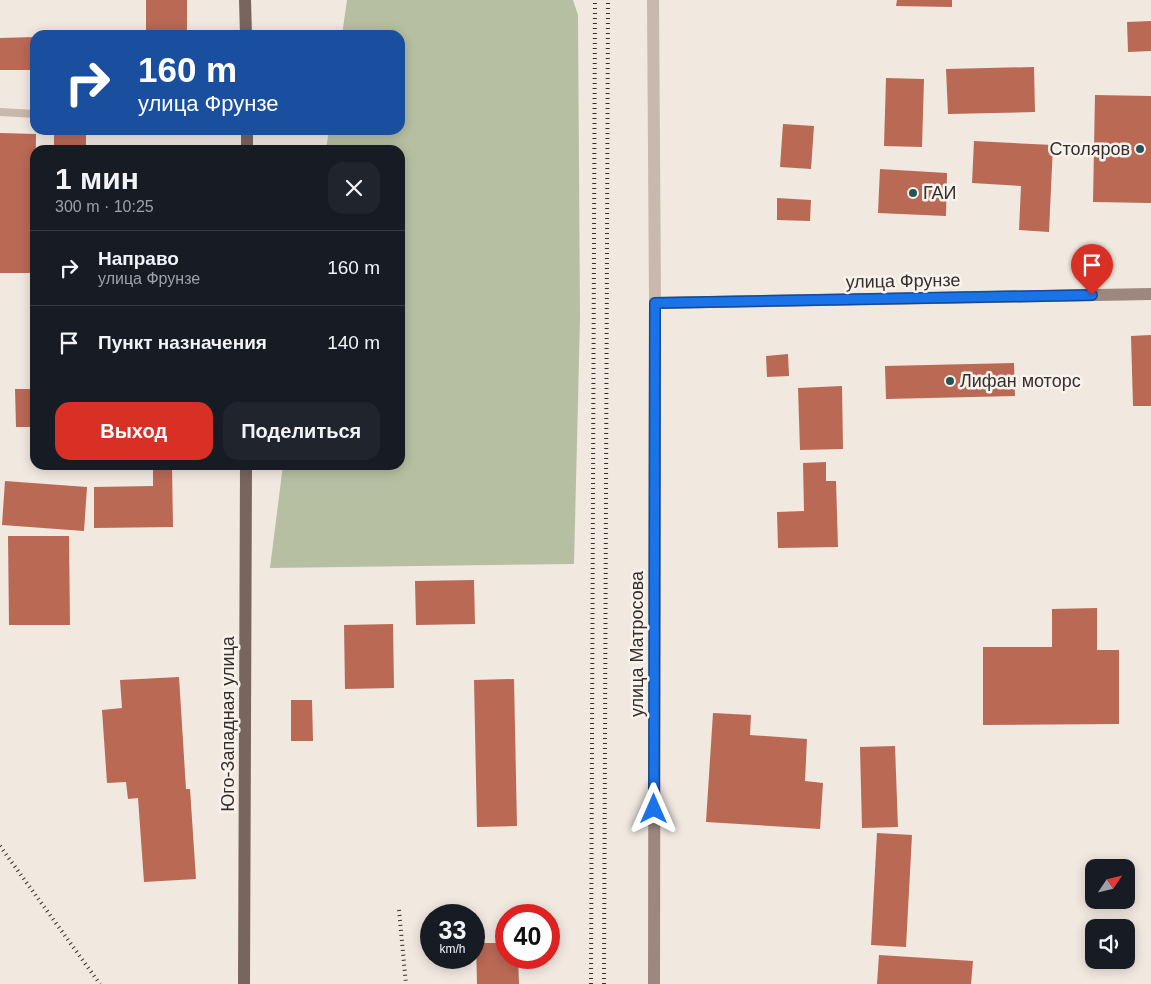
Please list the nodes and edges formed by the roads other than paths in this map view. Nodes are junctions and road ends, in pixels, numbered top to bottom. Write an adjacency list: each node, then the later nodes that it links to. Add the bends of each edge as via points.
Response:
1 (245, 0): 3 (main road)
2 (653, 0): 7 (street)
3 (246, 30)
4 (0, 112): 5 (lane)
5 (30, 114)
6 (1151, 294): 7 (street, улица Фрунзе)
7 (655, 303): 10 (street, улица Матросова)
8 (246, 470): 9 (main road, Юго-Западная улица)
9 (244, 984)
10 (654, 984)

